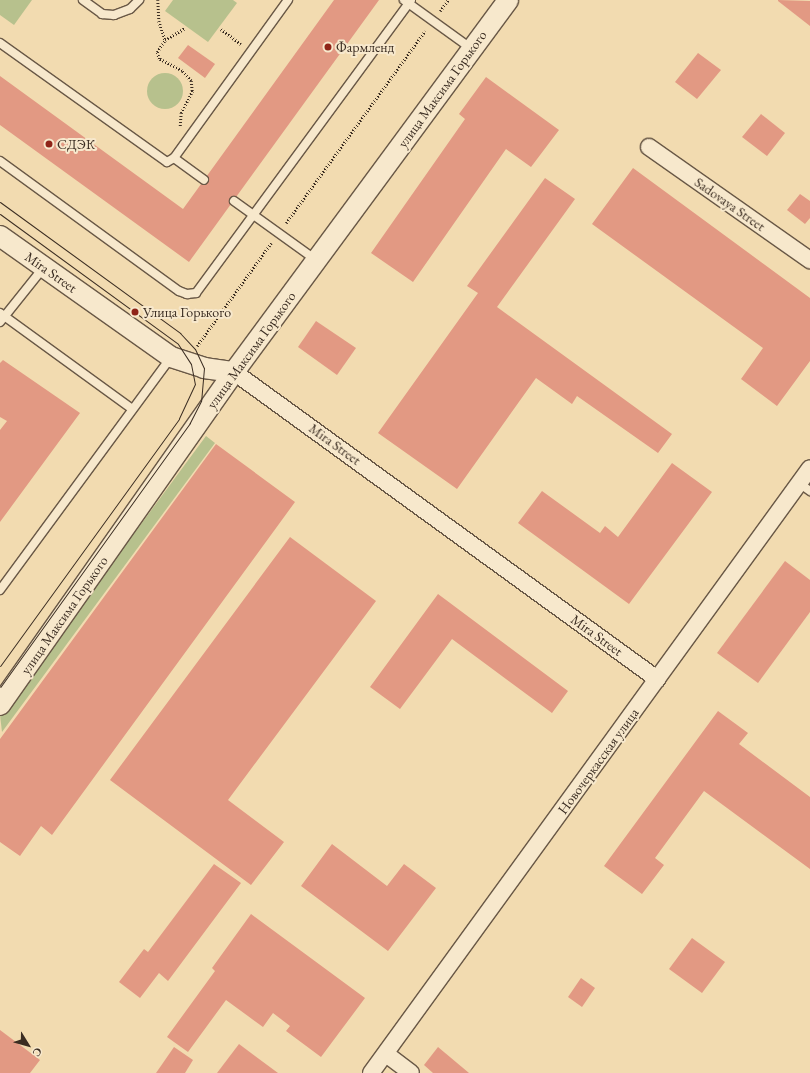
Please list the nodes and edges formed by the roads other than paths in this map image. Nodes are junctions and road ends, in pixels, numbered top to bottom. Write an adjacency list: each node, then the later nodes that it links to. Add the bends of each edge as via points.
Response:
1 (83, 0): 2 (lane, via 102,14 114,15 130,9)
2 (139, 0)
3 (288, 0): 9 (lane)
4 (508, 0): 7 (street, улица Максима Горького)
5 (408, 1): 7 (lane); 13 (lane)
6 (0, 43): 9 (lane, via 164,161)
7 (472, 49): 16 (street, улица Максима Горького)
8 (649, 147): 15 (street, Sadovaya Street)
9 (174, 158): 11 (lane)
10 (0, 161): 13 (lane, via 186,294 200,290)
11 (204, 180)
12 (234, 201): 13 (lane)
13 (254, 216): 16 (lane)
14 (0, 236): 17 (street, Mira Street)
15 (810, 260)
16 (316, 261): 20 (street, улица Максима Горького)
17 (44, 267): 18 (lane); 19 (street, Mira Street)
18 (2, 317): 21 (lane)
19 (178, 359): 20 (street, Mira Street, via 204,368); 21 (lane)
20 (234, 372): 25 (street, Mira Street); 26 (street, улица Максима Горького)
21 (132, 410): 24 (lane)
22 (810, 468): 23 (street, Новочеркасская улица)
23 (805, 487): 25 (street, Новочеркасская улица)
24 (0, 590)
25 (657, 679): 27 (street, Новочеркасская улица)
26 (0, 705)
27 (386, 1054): 28 (street, Новочеркасская улица); 29 (street)
28 (371, 1073)
29 (411, 1073)

